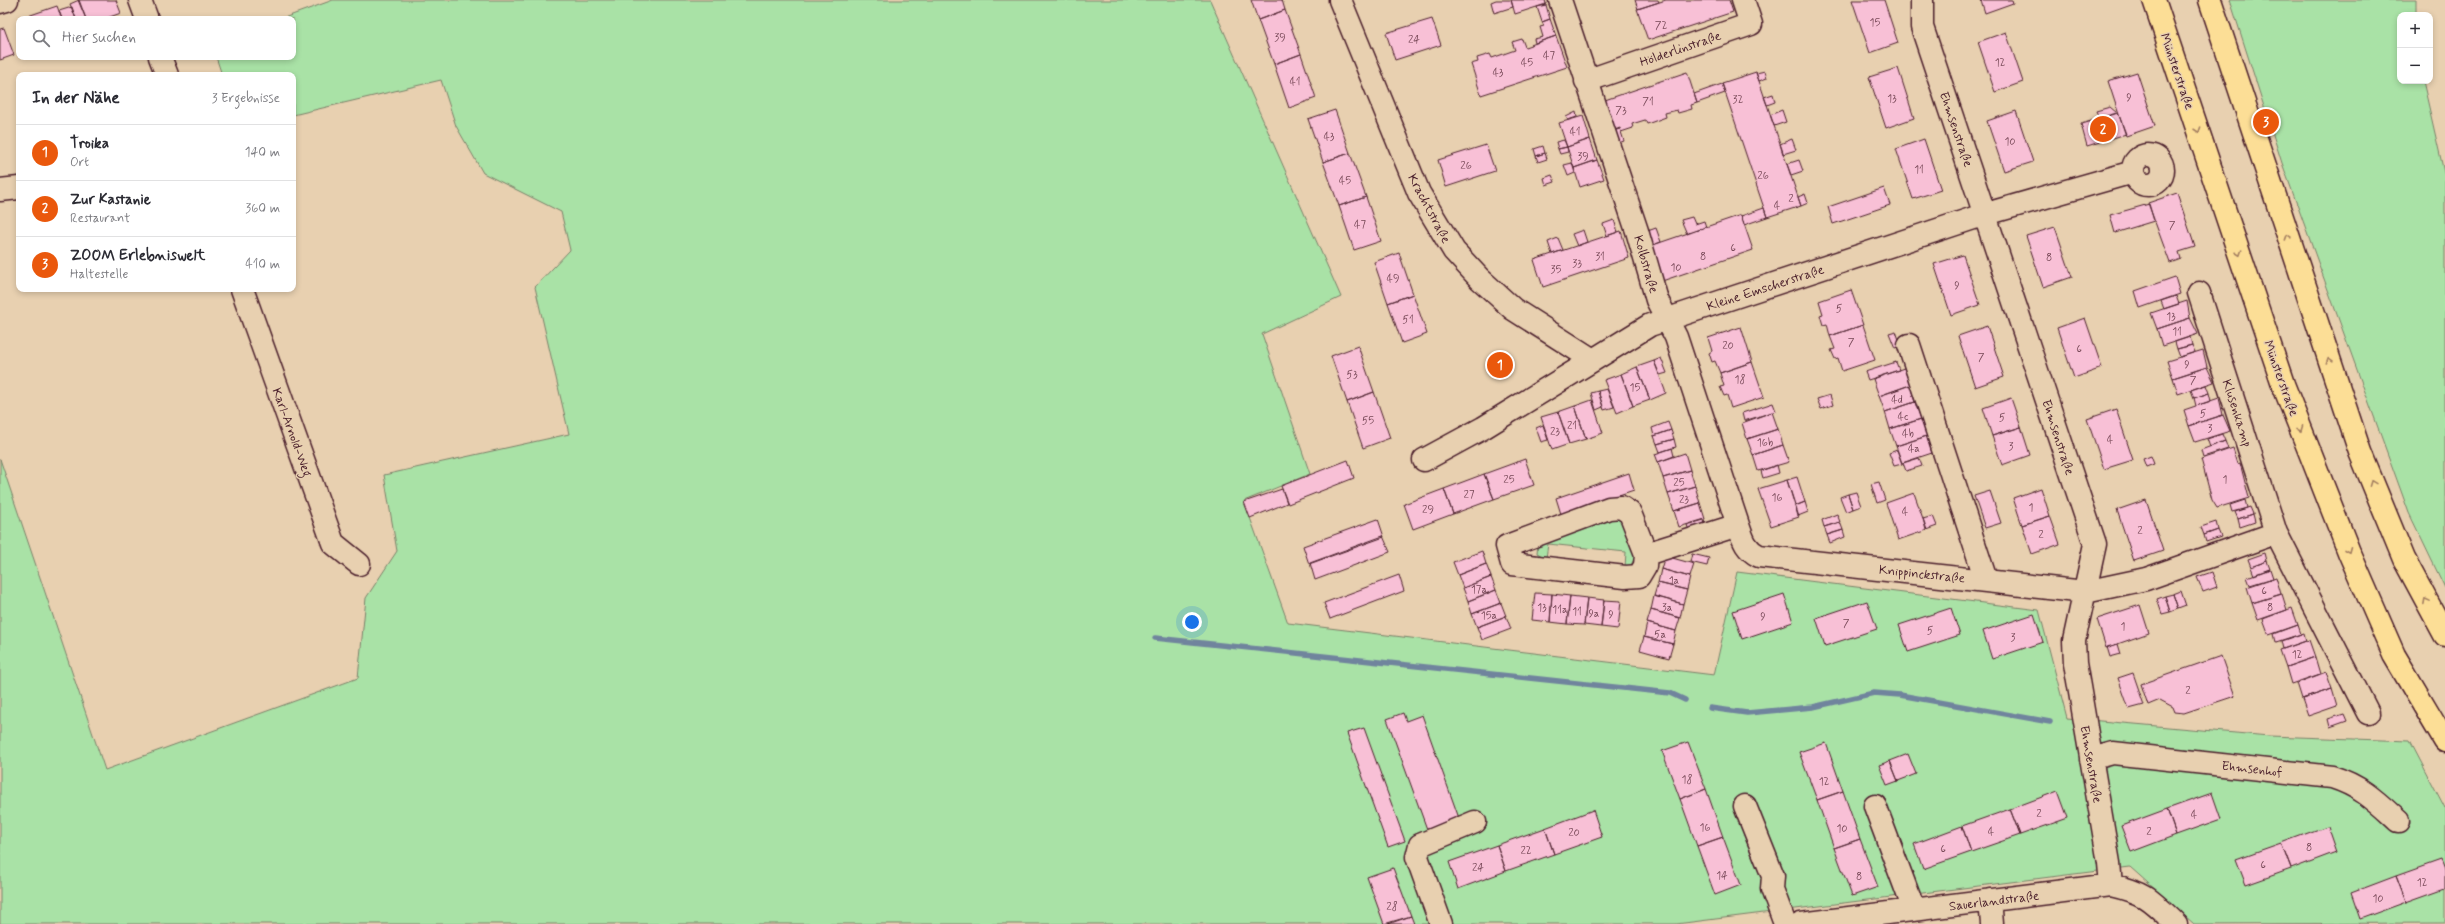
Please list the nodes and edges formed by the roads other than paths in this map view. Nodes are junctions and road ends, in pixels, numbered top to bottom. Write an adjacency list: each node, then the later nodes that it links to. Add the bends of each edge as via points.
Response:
1 (7, 0): 9 (street)
2 (140, 0): 10 (street)
3 (1340, 0): 22 (street, Krachtstraße, via 1419,193 1454,251 1480,280 1513,308)
4 (1560, 0): 13 (street, Kolbstraße)
5 (1743, 0): 13 (street, Hölderlinstraße, via 1751,24)
6 (1922, 0): 17 (street, Ehmsenstraße, via 1922,27)
7 (2154, 0): 33 (main road, Münsterstraße, one-way to 33, via 2283,384 2349,552 2394,655)
8 (2210, 0): 31 (main road, one-way to 8, via 2404,559 2360,452)
9 (0, 2)
10 (146, 16)
11 (161, 60): 12 (street)
12 (166, 72)
13 (1586, 81): 20 (street, Kolbstraße, via 1637,231 1657,300)
14 (2133, 172): 17 (street, Kleine Emscherstraße)
15 (16, 188): 16 (street)
16 (0, 190)
17 (1986, 214): 20 (street, Kleine Emscherstraße); 30 (street, Ehmsenstraße, via 2095,544)
18 (243, 292): 28 (street, Karl-Arnold-Weg, via 333,543)
19 (2199, 293): 25 (street, Klusenkamp)
20 (1667, 319): 22 (street, Kleine Emscherstraße, via 1650,325); 24 (street, Kolbstraße, via 1676,337)
21 (1909, 345): 29 (street)
22 (1593, 360): 23 (street, Kleine Emscherstraße, via 1484,428)
23 (1424, 460)
24 (1738, 525): 26 (street); 27 (street, Kolbstraße, via 1746,546)
25 (2276, 533): 30 (street, via 2146,579); 32 (street, Klusenkamp)
26 (1646, 554): 26 (street, via 1630,513 1621,506 1609,508 1507,546 1512,564 1625,577 1639,576 1645,566)
27 (1759, 556): 29 (street, Knippinckstraße)
28 (359, 564)
29 (1986, 580): 30 (street, Knippinckstraße)
30 (2085, 592): 34 (street, Ehmsenstraße, via 2074,641 2075,663)
31 (2445, 635)
32 (2368, 713)
33 (2445, 741)
34 (2091, 759): 37 (street, Ehmsenhof, via 2113,753 2332,777 2351,783 2371,796); 39 (street, Ehmsenstraße)
35 (1745, 806): 44 (street, via 1773,876 1772,889)
36 (1875, 806): 41 (street)
37 (2398, 821)
38 (1475, 822): 43 (street, via 1420,845 1417,857)
39 (2111, 885): 40 (street, Sauerlandstraße); 47 (street, Sauerlandstraße, via 2149,898)
40 (1990, 900): 41 (street, Sauerlandstraße); 46 (street)
41 (1914, 910): 42 (street, Sauerlandstraße)
42 (1859, 920): 45 (street, Sauerlandstraße)
43 (1441, 924)
44 (1785, 924)
45 (1800, 924)
46 (1992, 924)
47 (2176, 924)

